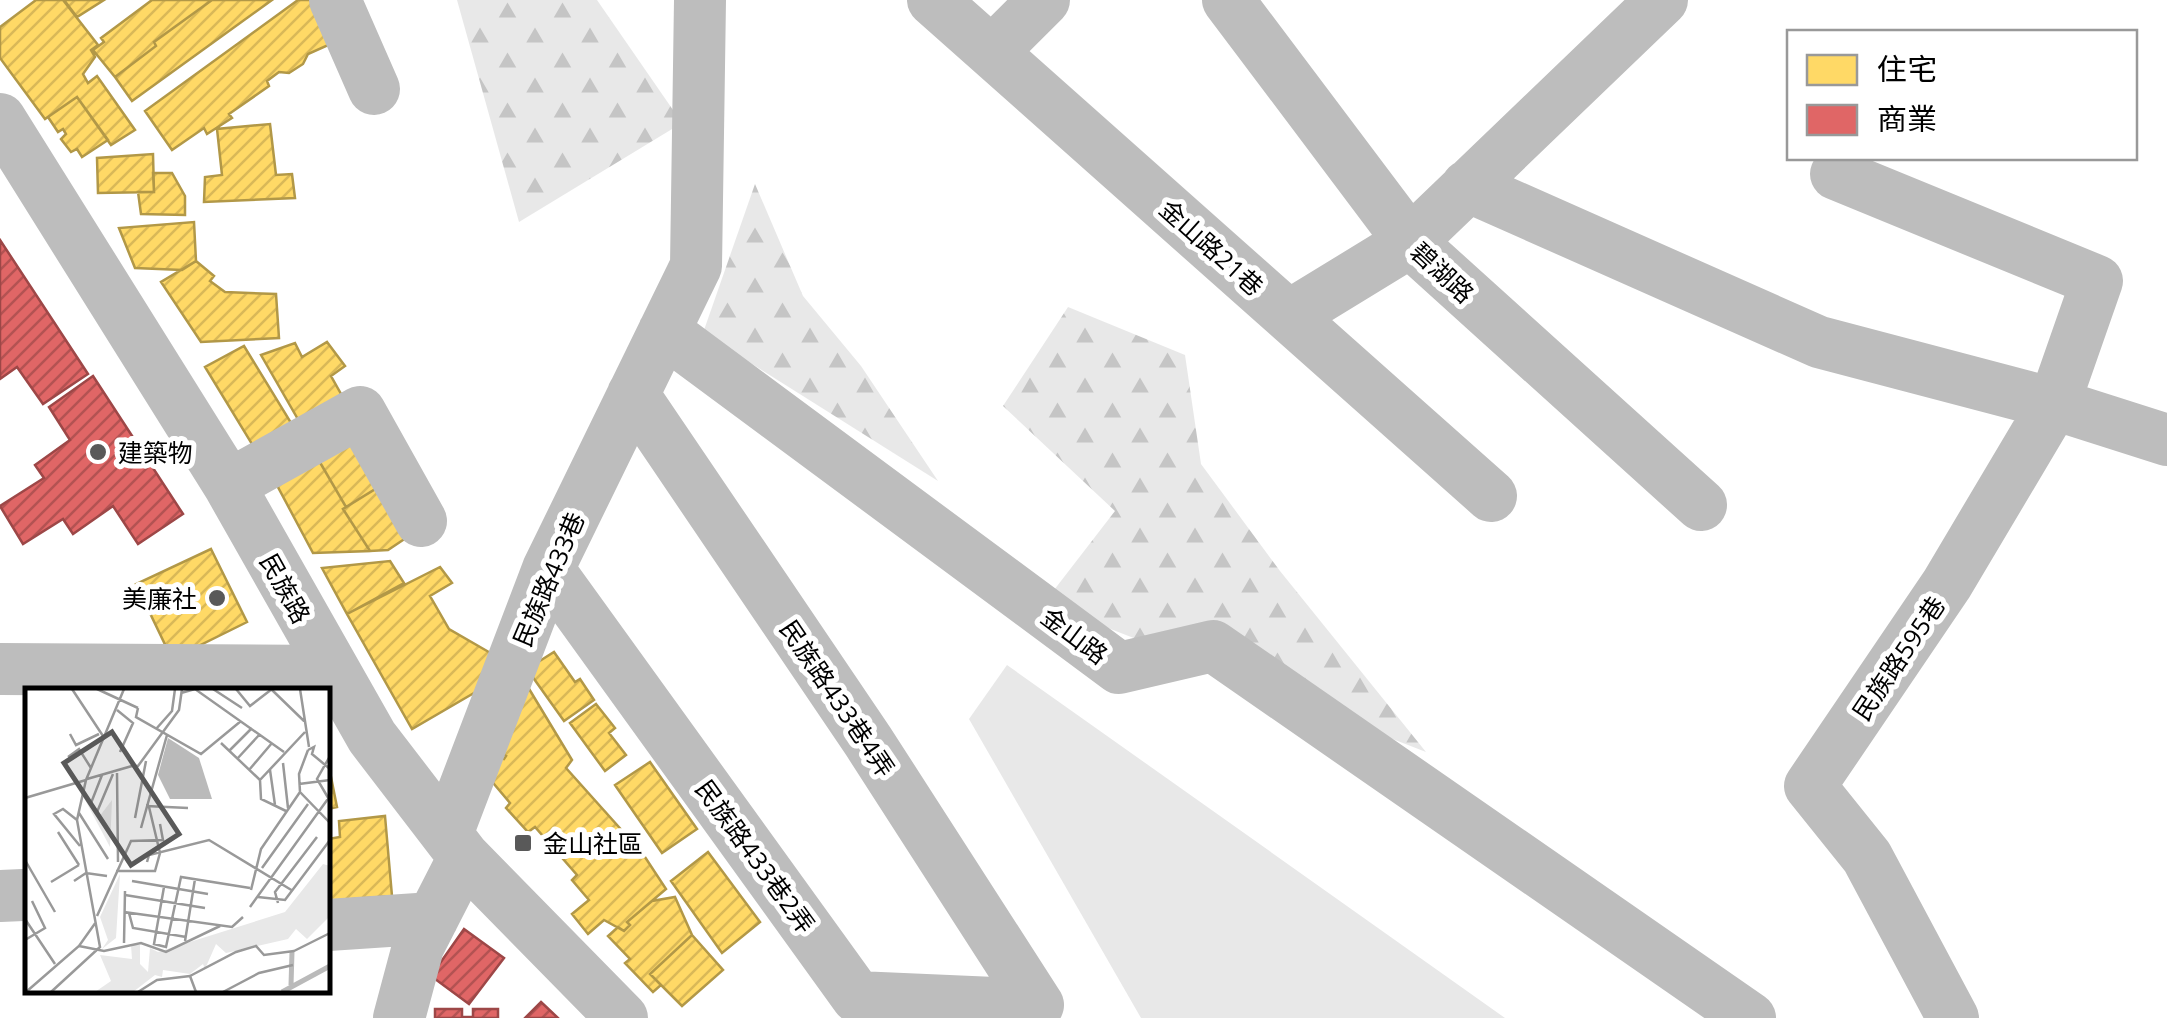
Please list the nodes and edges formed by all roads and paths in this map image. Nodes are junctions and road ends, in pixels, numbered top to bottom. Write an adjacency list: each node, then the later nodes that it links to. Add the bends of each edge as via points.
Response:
1 (336, 0): 9 (street)
2 (730, 0): 7 (street)
3 (933, 0): 8 (street, 金山路21巷)
4 (1044, 0): 8 (street)
5 (1228, 0): 14 (street, 碧湖路)
6 (1662, 0): 12 (street)
7 (700, 22): 16 (street, via 696,266)
8 (992, 52): 15 (street, 金山路21巷)
9 (374, 89)
10 (0, 119): 13 (street, 民族路)
11 (1836, 174): 18 (street, 民族路595巷, via 2098,281)
12 (1467, 186): 14 (street); 18 (street, via 1818,342)
13 (20, 189): 20 (street, 民族路)
14 (1410, 242): 15 (street); 22 (street, 碧湖路)
15 (1289, 316): 21 (street, 金山路21巷)
16 (664, 331): 17 (street, 民族路433巷); 34 (street, 金山路, via 1118,668 1214,646)
17 (634, 394): 24 (street, 民族路433巷); 31 (street, 民族路433巷4弄)
18 (2054, 404): 19 (street); 35 (street, 民族路595巷, via 1948,584 1810,786 1868,857)
19 (2167, 440)
20 (229, 485): 23 (street, via 360,412); 26 (street, 民族路)
21 (1491, 496)
22 (1701, 505)
23 (421, 520)
24 (548, 569): 28 (street, 民族路433巷); 31 (street, 民族路433巷2弄, via 858,997)
25 (0, 669): 27 (street)
26 (332, 671): 27 (street); 28 (street, 民族路, via 372,737)
27 (120, 680)
28 (455, 846): 29 (street, 民族路433巷); 33 (street, 民族路)
29 (432, 918): 30 (street); 32 (street, 民族路433巷)
30 (330, 926)
31 (1038, 1005)
32 (399, 1018)
33 (622, 1018)
34 (1750, 1018)
35 (1952, 1018)

